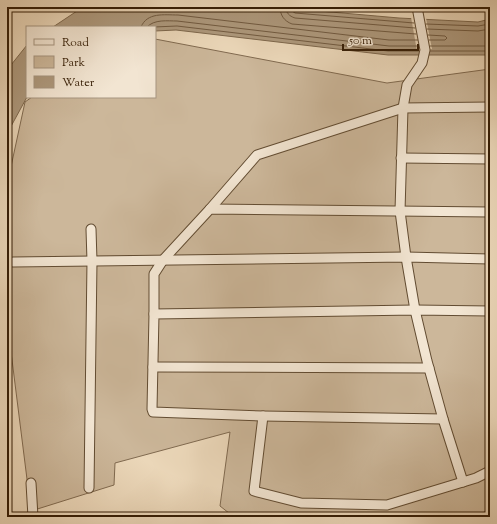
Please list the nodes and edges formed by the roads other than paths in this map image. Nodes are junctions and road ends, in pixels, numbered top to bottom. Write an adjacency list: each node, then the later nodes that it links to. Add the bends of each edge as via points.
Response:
1 (418, 10): 2 (street, via 425,50 422,63 407,84)
2 (403, 108): 3 (street); 4 (street); 6 (street, via 257,155)
3 (490, 108)
4 (401, 158): 5 (street); 7 (street)
5 (490, 159)
6 (210, 209): 7 (street); 12 (street)
7 (400, 211): 8 (street); 10 (street)
8 (490, 212)
9 (91, 228): 13 (street)
10 (406, 257): 11 (street); 12 (street); 15 (street)
11 (490, 259)
12 (163, 260): 13 (street); 17 (street, via 154,274)
13 (92, 261): 14 (street); 25 (street)
14 (13, 262)
15 (415, 310): 16 (street); 17 (street); 19 (street)
16 (490, 312)
17 (154, 314): 18 (street)
18 (153, 367): 19 (street); 20 (street, via 153,412)
19 (429, 368): 21 (street)
20 (263, 416): 21 (street); 23 (street, via 254,491 301,503 387,505)
21 (443, 419): 23 (street)
22 (490, 471): 23 (street)
23 (463, 482)
24 (31, 483): 26 (street)
25 (89, 488)
26 (33, 517)

